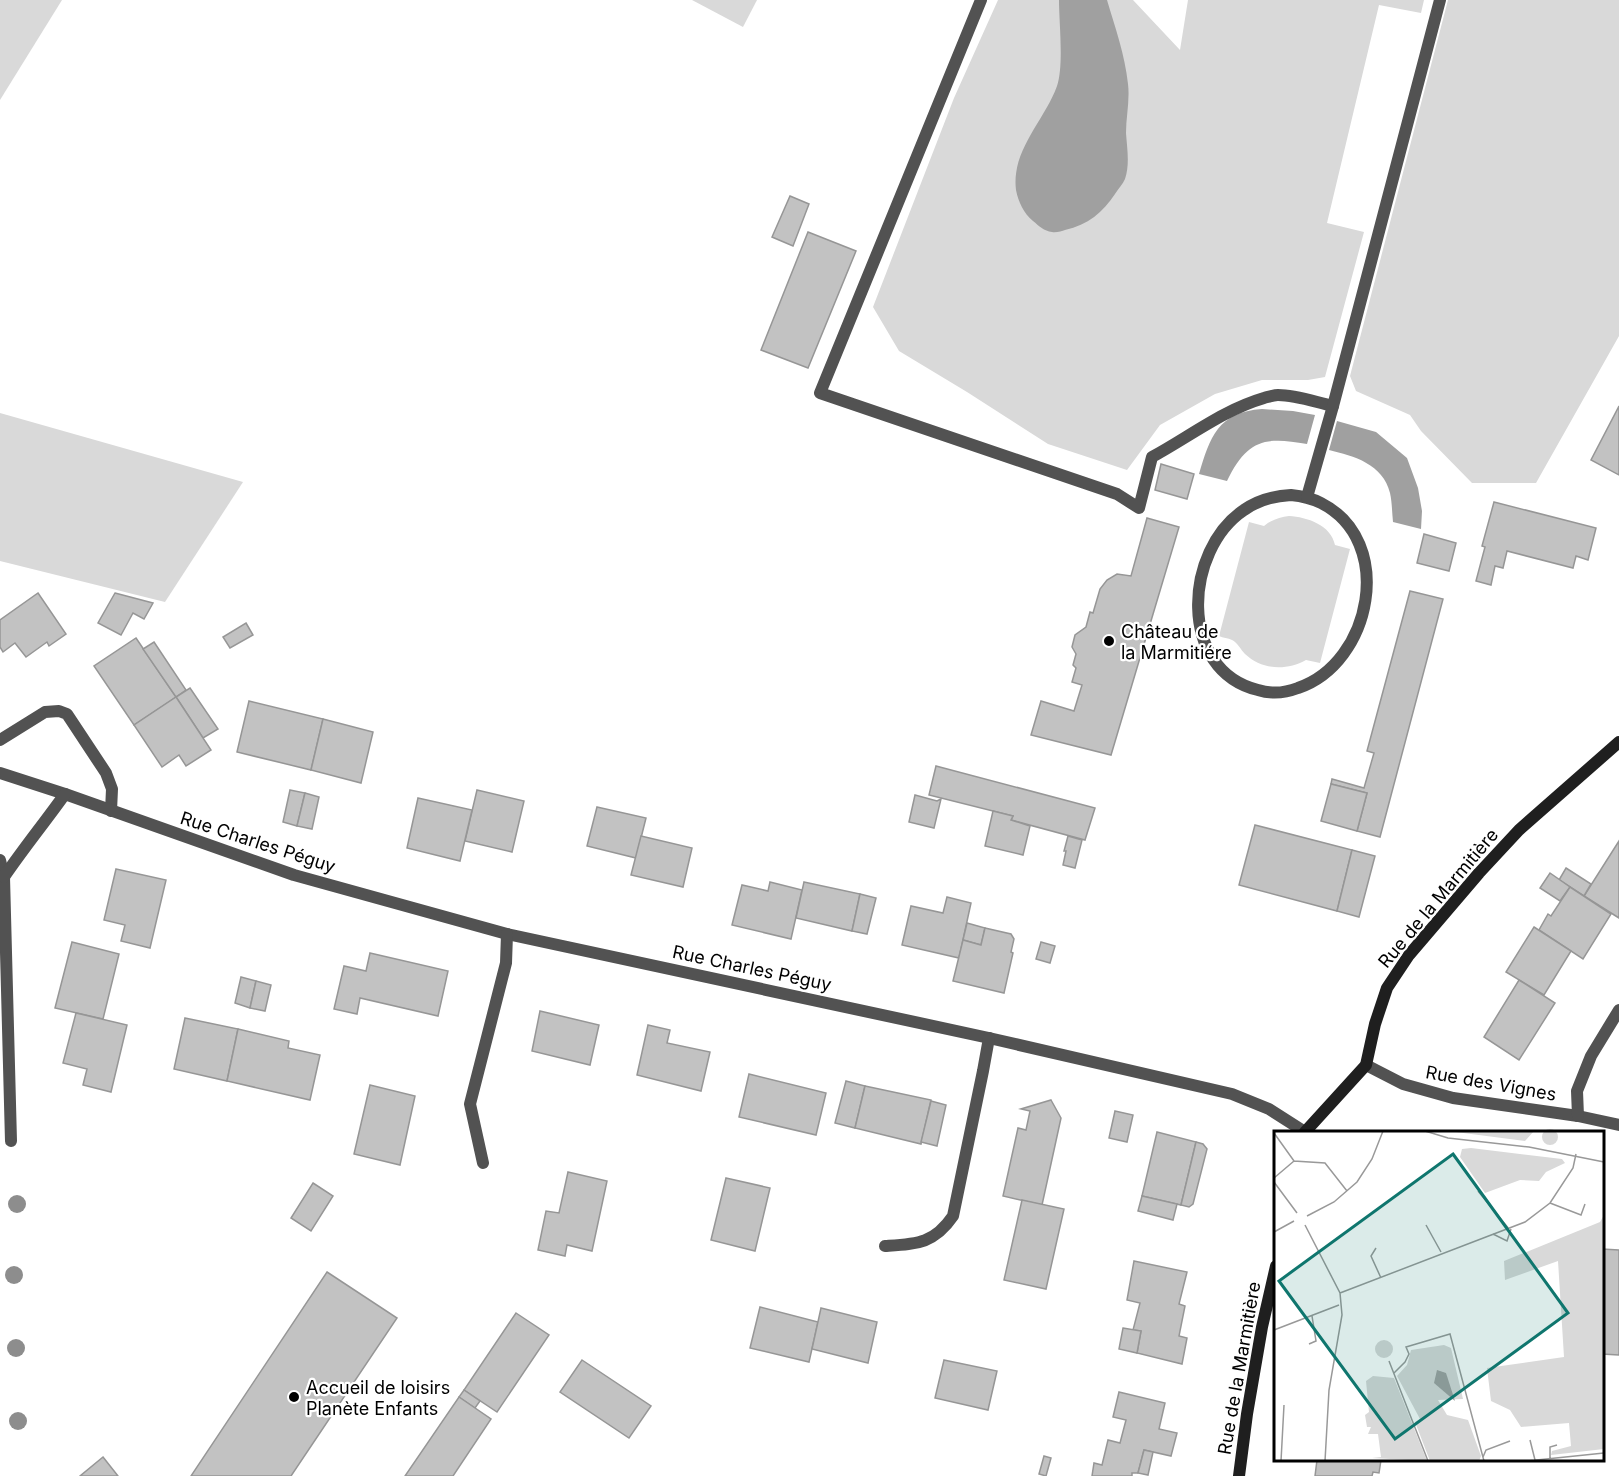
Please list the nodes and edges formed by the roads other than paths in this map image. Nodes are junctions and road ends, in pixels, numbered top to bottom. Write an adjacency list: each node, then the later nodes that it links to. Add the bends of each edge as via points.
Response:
1 (981, 0): 3 (street, via 820,393 1118,494 1139,508 1152,457 1214,419 1276,395)
2 (1440, 0): 3 (street)
3 (1333, 406): 4 (street)
4 (1307, 497): 4 (street, via 1274,496 1243,510 1217,537 1201,573 1198,612 1207,647 1228,675 1257,690 1290,691 1322,677 1347,650 1363,615 1366,576 1357,540 1336,513)
5 (0, 740): 9 (street, via 45,712 66,714 106,773 112,789)
6 (1619, 742): 15 (street, Rue de la Marmitière, via 1519,830 1409,955 1387,988)
7 (0, 773): 8 (street, Rue Charles Péguy)
8 (65, 794): 9 (street, Rue Charles Péguy); 11 (street)
9 (111, 811): 12 (street, Rue Charles Péguy, via 294,875)
10 (0, 860): 11 (street)
11 (4, 877): 20 (street)
12 (507, 934): 14 (street, Rue Charles Péguy); 21 (street, via 506,963 470,1104)
13 (1619, 1010): 16 (street, Rue des Vignes, via 1591,1056 1577,1091)
14 (989, 1038): 18 (street, Rue Charles Péguy, via 1232,1094); 22 (street, via 952,1216 944,1228 928,1239)
15 (1366, 1065): 16 (street, Rue des Vignes, via 1403,1084 1453,1098); 19 (street, Rue de la Marmitière)
16 (1578, 1116): 17 (street, Rue des Vignes)
17 (1619, 1125)
18 (1303, 1131)
19 (1306, 1131)
20 (11, 1141)
21 (483, 1163)
22 (885, 1246)
23 (1274, 1271): 24 (street, Rue de la Marmitière)
24 (1239, 1476)

